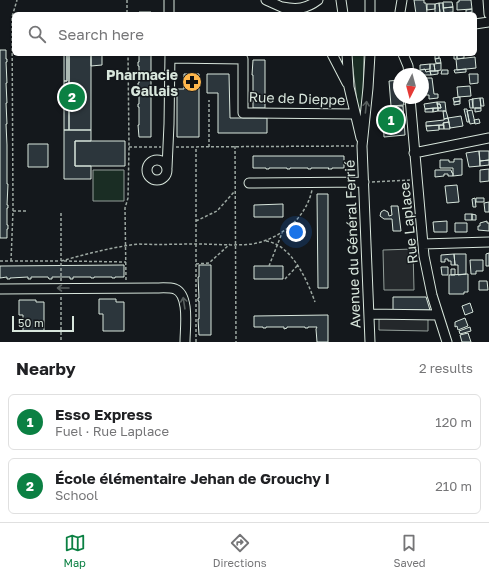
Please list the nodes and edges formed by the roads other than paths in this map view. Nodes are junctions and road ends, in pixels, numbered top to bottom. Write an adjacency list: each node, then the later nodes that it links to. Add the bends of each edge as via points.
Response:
1 (169, 0): 9 (street)
2 (266, 0): 8 (street)
3 (318, 0): 8 (street, via 310,6 295,9)
4 (341, 0): 11 (street)
5 (370, 0): 12 (street)
6 (402, 0): 13 (street)
7 (488, 0): 14 (street)
8 (282, 7): 10 (street)
9 (169, 12)
10 (291, 12)
11 (343, 12)
12 (371, 12)
13 (400, 12)
14 (489, 14)
15 (489, 22): 16 (street)
16 (477, 24)
17 (170, 56): 25 (street, Rue de Dieppe, via 243,59 243,113); 29 (street)
18 (333, 56): 23 (street)
19 (347, 56): 23 (street)
20 (371, 56): 27 (street, one-way to 20)
21 (404, 56): 22 (street)
22 (408, 68)
23 (349, 87): 25 (street)
24 (410, 104): 28 (street, Rue Laplace)
25 (355, 114): 27 (street)
26 (489, 138): 28 (street)
27 (362, 146): 30 (street, Avenue du Général Ferrié)
28 (414, 153): 33 (street, Rue Laplace)
29 (166, 168)
30 (364, 182): 31 (street); 35 (street, Avenue du Général Ferrié)
31 (249, 183)
32 (489, 242): 33 (street)
33 (423, 244): 36 (street, Rue Laplace, via 428,281)
34 (0, 289): 37 (street, one-way to 34, via 184,297 174,289)
35 (369, 314): 36 (street); 38 (street, Avenue du Général Ferrié)
36 (438, 315): 39 (street, Rue Laplace)
37 (185, 342)
38 (370, 342)
39 (447, 342)

